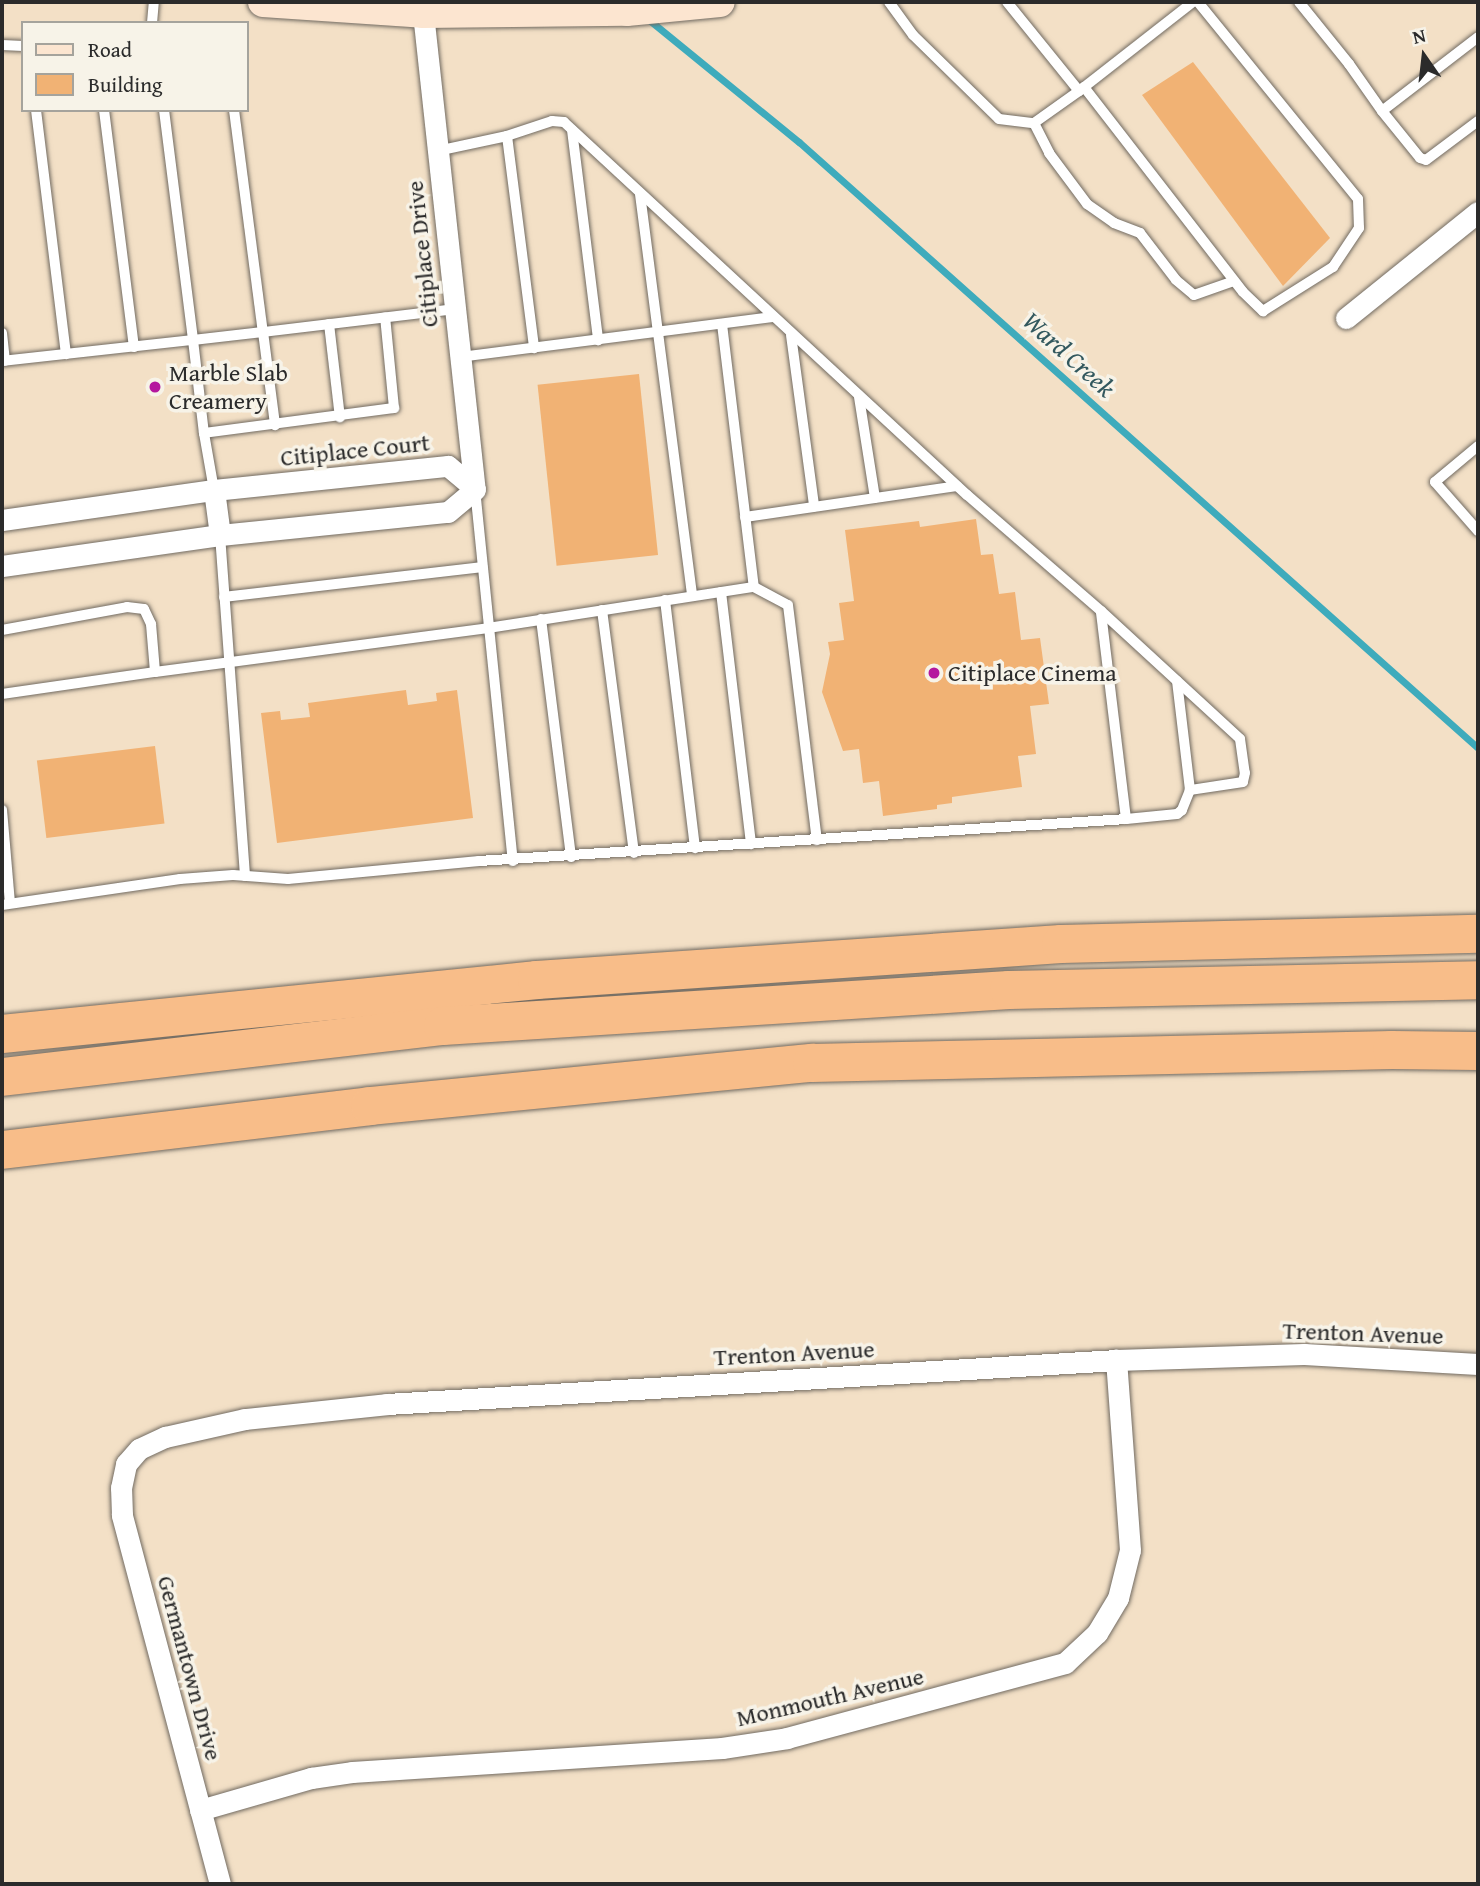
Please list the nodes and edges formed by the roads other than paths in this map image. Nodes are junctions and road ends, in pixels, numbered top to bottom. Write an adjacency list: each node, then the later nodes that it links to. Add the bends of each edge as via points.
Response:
1 (154, 2): 9 (lane)
2 (263, 2): 8 (street)
3 (720, 2): 8 (street, via 627,11)
4 (889, 2): 20 (lane, via 913,35 999,118)
5 (1007, 2): 13 (lane)
6 (1195, 2): 13 (lane); 26 (lane, via 1358,200 1359,228 1333,267 1263,311)
7 (1299, 2): 14 (lane)
8 (423, 13): 23 (street, Citiplace Drive)
9 (152, 21)
10 (1478, 37): 14 (lane)
11 (2, 45): 12 (lane)
12 (21, 46)
13 (1082, 89): 20 (lane); 26 (lane)
14 (1382, 111): 19 (lane, via 1426,160)
15 (36, 112): 41 (lane)
16 (104, 112): 39 (lane)
17 (164, 112): 37 (lane)
18 (233, 112): 33 (lane)
19 (1478, 121)
20 (1034, 123): 26 (lane, via 1049,153 1087,204 1114,223 1140,233 1176,280 1194,295)
21 (572, 130): 22 (lane, via 564,122 552,121); 24 (lane); 38 (lane)
22 (507, 136): 23 (lane); 40 (lane)
23 (437, 151): 27 (street, Citiplace Drive)
24 (640, 194): 29 (lane); 34 (lane)
25 (1478, 212): 30 (street)
26 (1234, 281)
27 (455, 309): 28 (lane); 42 (street, Citiplace Drive)
28 (384, 317): 31 (lane); 45 (lane, via 394,408)
29 (773, 317): 32 (lane); 36 (lane)
30 (1346, 318)
31 (329, 324): 33 (lane); 45 (lane)
32 (722, 324): 34 (lane); 54 (lane)
33 (263, 332): 37 (lane); 46 (lane)
34 (657, 332): 38 (lane); 62 (lane)
35 (2, 333): 43 (lane)
36 (790, 335): 44 (lane); 53 (lane)
37 (193, 340): 39 (lane); 47 (lane)
38 (598, 340): 40 (lane)
39 (134, 347): 41 (lane)
40 (534, 348): 42 (lane)
41 (66, 354): 43 (lane)
42 (460, 357): 50 (street, Citiplace Drive)
43 (4, 361)
44 (859, 397): 49 (lane); 52 (lane)
45 (340, 417): 46 (lane)
46 (275, 425): 47 (lane)
47 (204, 433): 51 (lane)
48 (1478, 446): 56 (lane, via 1435,482)
49 (957, 486): 52 (lane); 66 (lane)
50 (475, 489): 51 (street, Citiplace Court, via 448,466); 57 (street, via 448,512); 59 (lane)
51 (214, 490): 55 (street, Citiplace Court); 57 (street)
52 (875, 498): 53 (lane)
53 (814, 506): 54 (lane)
54 (745, 517): 60 (lane)
55 (2, 520)
56 (1478, 531)
57 (220, 535): 58 (street); 63 (lane)
58 (2, 566)
59 (482, 567): 63 (lane); 68 (lane)
60 (754, 587): 61 (lane); 77 (lane, via 789,605)
61 (721, 592): 62 (lane); 78 (lane)
62 (692, 596): 64 (lane)
63 (224, 597): 70 (lane)
64 (665, 600): 65 (lane); 79 (lane)
65 (602, 610): 67 (lane); 80 (lane)
66 (1101, 611): 72 (lane); 76 (lane)
67 (541, 620): 68 (lane); 81 (lane)
68 (488, 628): 70 (lane); 82 (lane)
69 (2, 630): 71 (lane, via 127,607 144,609 151,624)
70 (229, 663): 71 (lane); 83 (lane)
71 (155, 672): 73 (lane)
72 (1177, 681): 74 (lane); 74 (lane, via 1240,739 1245,774 1242,782)
73 (2, 694)
74 (1190, 790): 76 (lane, via 1177,814)
75 (2, 810): 84 (lane)
76 (1126, 819): 77 (lane)
77 (817, 839): 78 (lane)
78 (751, 844): 79 (lane)
79 (695, 848): 80 (lane)
80 (634, 853): 81 (lane)
81 (571, 857): 82 (lane)
82 (513, 861): 83 (lane, via 288,879)
83 (244, 876): 84 (lane, via 180,879)
84 (6, 904)
85 (1478, 934): 87 (highway, via 1047,944 537,980)
86 (1478, 980): 89 (highway, via 1009,990 443,1026)
87 (2, 1034)
88 (1478, 1051): 90 (highway, via 812,1063 370,1106)
89 (2, 1077)
90 (2, 1150)
91 (1116, 1360): 92 (street, Trenton Avenue, via 1304,1354); 93 (street, Trenton Avenue, via 348,1408 245,1419 165,1437 139,1449); 94 (street, Monmouth Avenue, via 1130,1550 1118,1598 1097,1633 1065,1662 787,1738 722,1748 311,1777)
92 (1478, 1364)
93 (126, 1464): 94 (street, Germantown Drive, via 122,1516)
94 (200, 1810): 95 (street, Germantown Drive)
95 (220, 1884)

